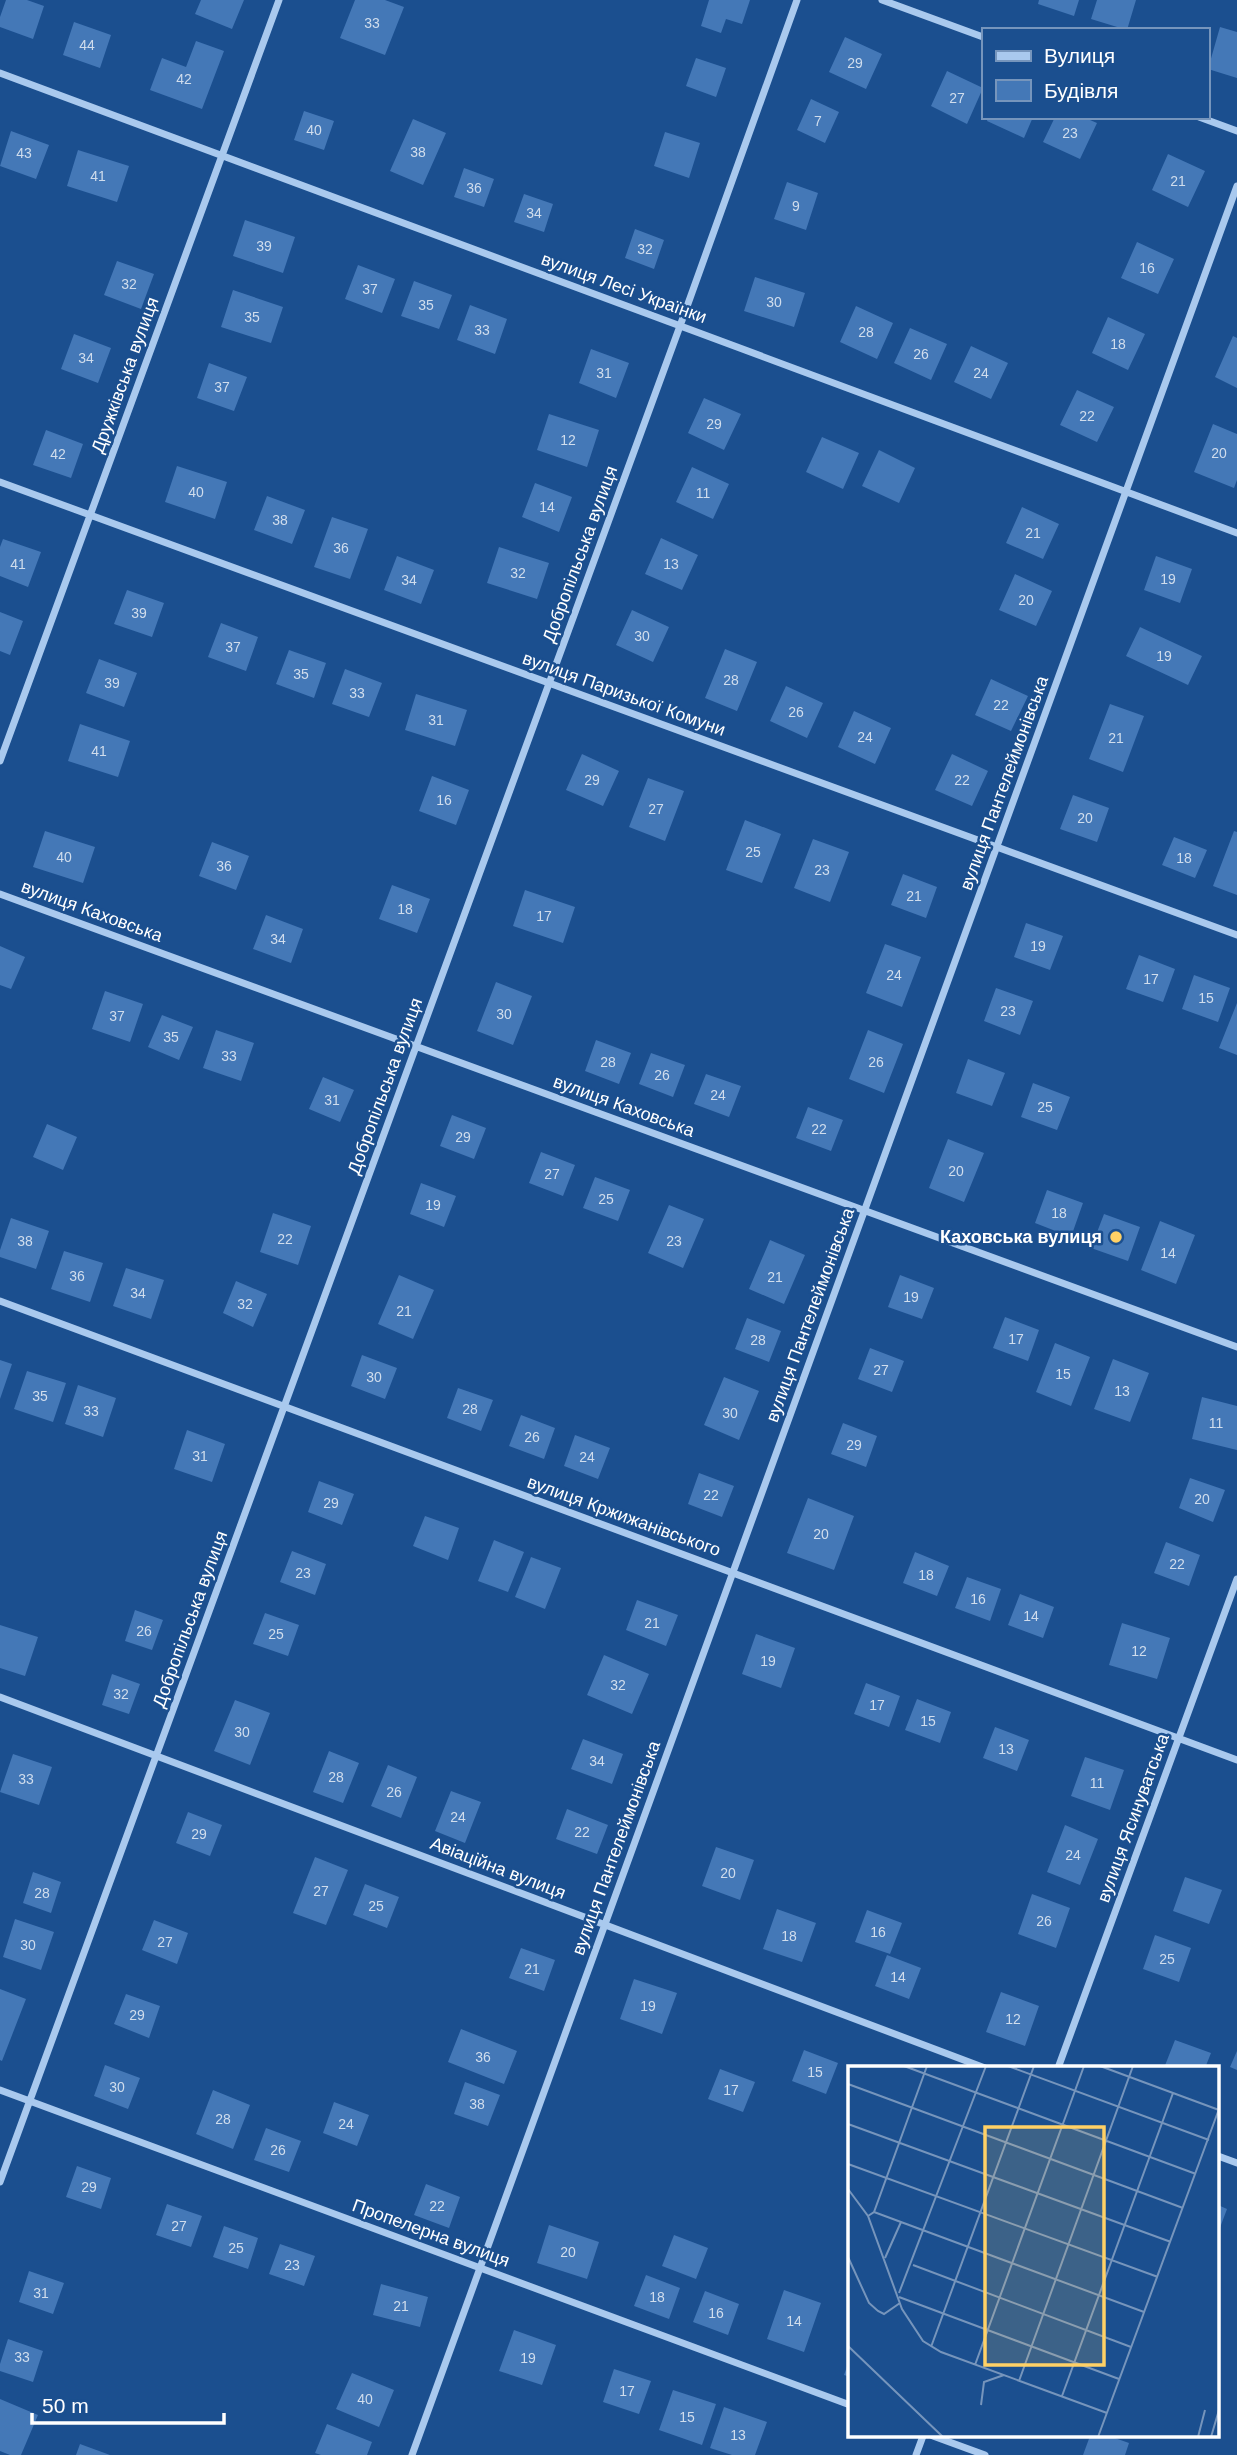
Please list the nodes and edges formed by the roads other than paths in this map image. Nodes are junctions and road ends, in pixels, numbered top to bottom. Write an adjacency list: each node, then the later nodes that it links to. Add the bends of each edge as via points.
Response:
1 (279, 0): 8 (street, Дружківська вулиця)
2 (797, 0): 10 (street, Добропільська вулиця)
3 (882, 0): 4 (street)
4 (982, 37)
5 (0, 73): 8 (street, вулиця Лесі Українки)
6 (1204, 119): 7 (street)
7 (1237, 131)
8 (223, 156): 10 (street, вулиця Лесі Українки); 13 (street, Дружківська вулиця)
9 (1237, 186): 12 (street, вулиця Пантелеймонівська)
10 (680, 326): 12 (street, вулиця Лесі Українки); 15 (street, Добропільська вулиця)
11 (0, 482): 13 (street, вулиця Паризької Комуни)
12 (1126, 491): 14 (street, вулиця Лесі Українки); 17 (street, вулиця Пантелеймонівська)
13 (91, 515): 15 (street, вулиця Паризької Комуни); 16 (street, Дружківська вулиця)
14 (1237, 533)
15 (550, 683): 17 (street, вулиця Паризької Комуни); 20 (street, Добропільська вулиця)
16 (0, 761)
17 (997, 847): 19 (street, вулиця Паризької Комуни); 21 (street, вулиця Пантелеймонівська)
18 (0, 894): 20 (street, вулиця Каховська)
19 (1237, 935)
20 (416, 1047): 21 (street, вулиця Каховська); 24 (street, Добропільська вулиця)
21 (864, 1210): 23 (street, вулиця Каховська); 25 (street, вулиця Пантелеймонівська)
22 (0, 1301): 24 (street, вулиця Кржижанівського)
23 (1237, 1347)
24 (285, 1406): 25 (street, вулиця Кржижанівського); 29 (street, Добропільська вулиця)
25 (733, 1573): 28 (street, вулиця Кржижанівського); 31 (street, вулиця Пантелеймонівська)
26 (1237, 1579): 28 (street, вулиця Ясинуватська)
27 (0, 1697): 29 (street, Авіаційна вулиця)
28 (1179, 1738): 30 (street, вулиця Кржижанівського); 33 (street, вулиця Ясинуватська)
29 (157, 1756): 31 (street, Авіаційна вулиця); 35 (street, Добропільська вулиця)
30 (1237, 1760)
31 (604, 1925): 32 (street, Авіаційна вулиця); 39 (street, вулиця Пантелеймонівська)
32 (980, 2066)
33 (1059, 2066)
34 (0, 2090): 35 (street, Пропелерна вулиця)
35 (31, 2101): 38 (street, Добропільська вулиця); 39 (street, Пропелерна вулиця)
36 (1220, 2157): 37 (street)
37 (1237, 2163)
38 (0, 2182)
39 (480, 2268): 40 (street, Пропелерна вулиця); 43 (street, вулиця Пантелеймонівська)
40 (848, 2404)
41 (922, 2438): 44 (street)
42 (938, 2438): 45 (street)
43 (411, 2455)
44 (916, 2455)
45 (985, 2455)

